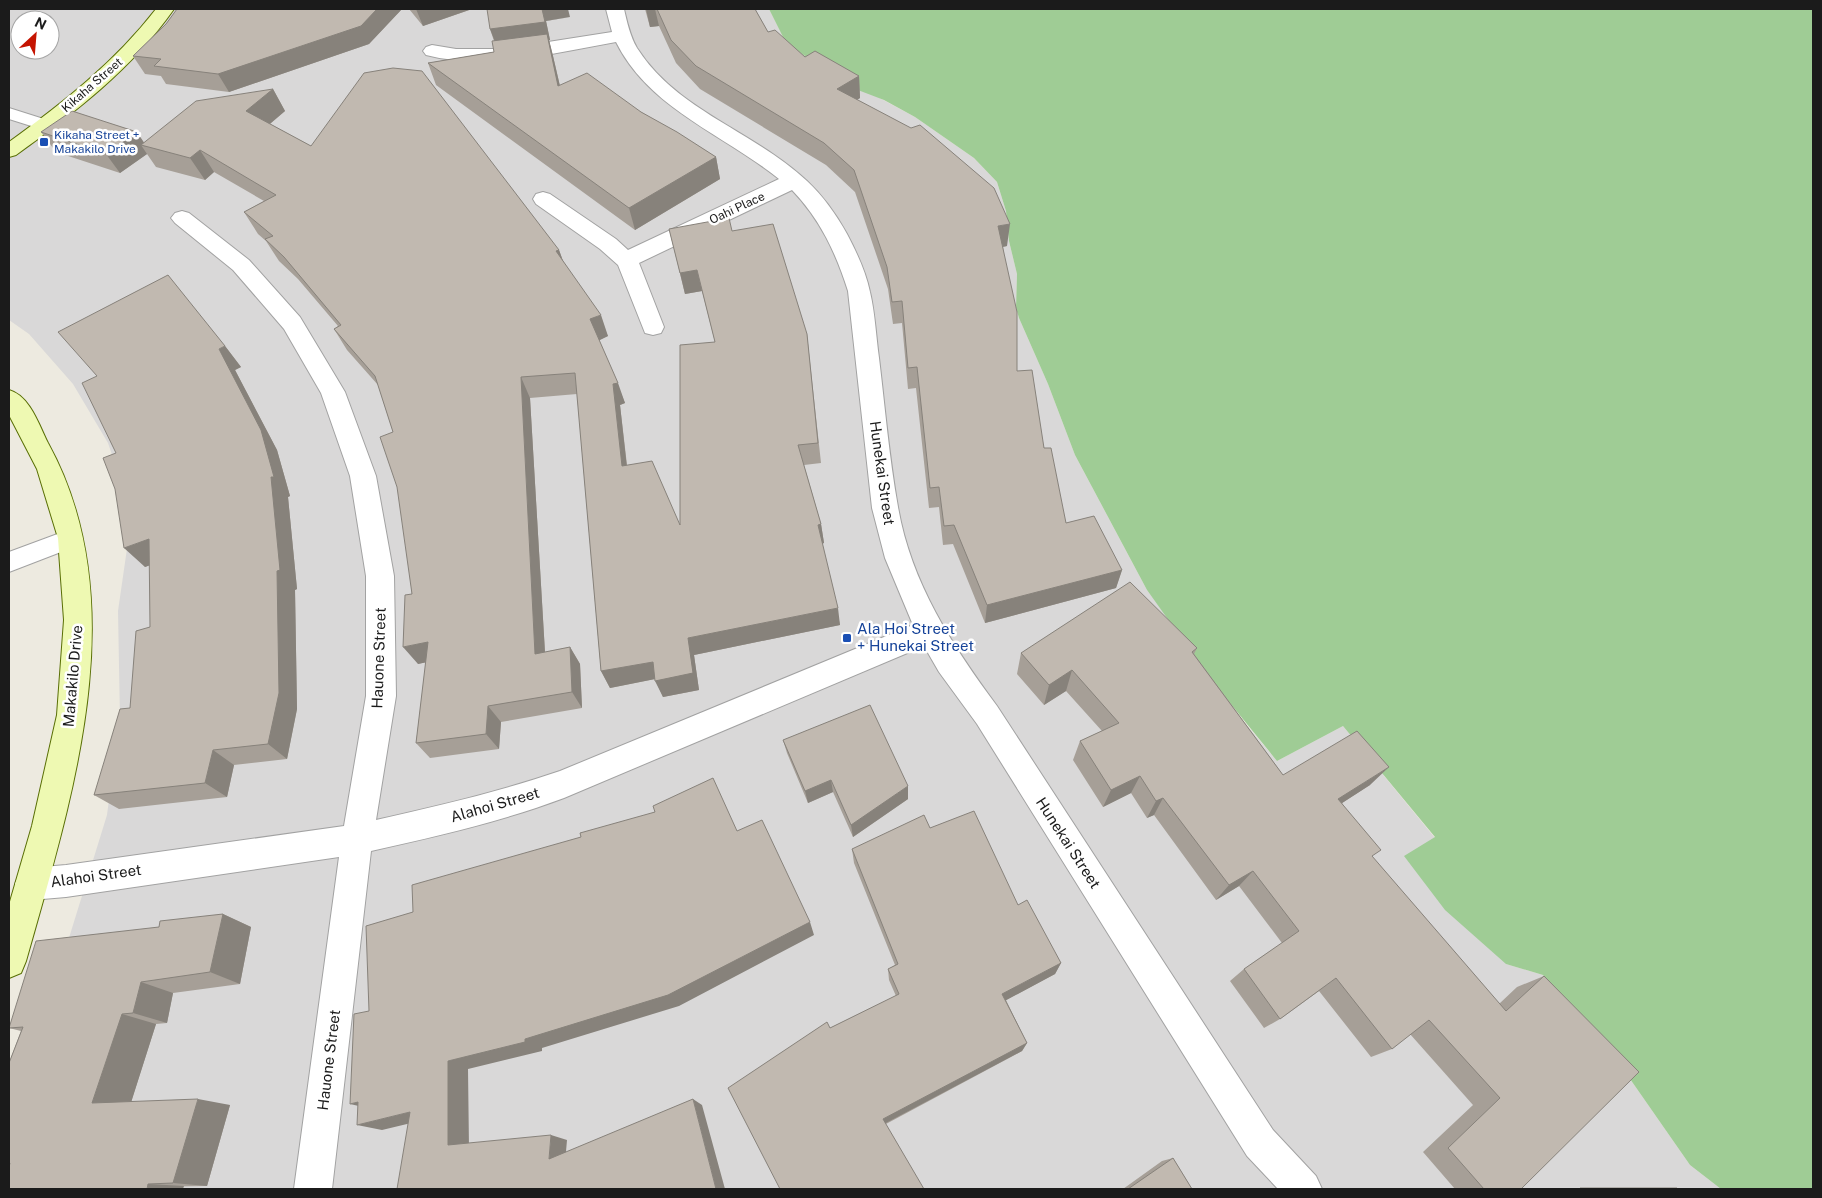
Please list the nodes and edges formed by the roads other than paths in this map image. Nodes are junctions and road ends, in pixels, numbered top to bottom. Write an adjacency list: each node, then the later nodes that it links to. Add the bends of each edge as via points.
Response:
1 (165, 9): 6 (street, Kikaha Street, via 121,61)
2 (614, 9): 3 (street, Hunekai Street)
3 (622, 36): 4 (street, via 508,55 460,56); 8 (street, Hunekai Street, via 640,65 675,100 775,164)
4 (432, 51)
5 (9, 113): 6 (lane)
6 (44, 125): 7 (street, Kikaha Street)
7 (9, 151)
8 (793, 181): 11 (street, Oahi Place); 16 (street, Hunekai Street, via 819,208 850,261 859,291 885,508 898,558 919,610)
9 (543, 199): 11 (street)
10 (182, 218): 17 (street, Hauone Street, via 241,265 292,322 333,392 363,476 380,576 381,696)
11 (626, 260): 12 (street)
12 (653, 327)
13 (9, 398): 14 (street, Makakilo Drive, via 50,469)
14 (71, 538): 15 (lane); 18 (street, Makakilo Drive, via 78,620 72,715 48,826)
15 (9, 562)
16 (931, 630): 17 (street, Alahoi Street, via 564,784 462,816); 21 (street, Hunekai Street, via 1260,1143)
17 (357, 839): 18 (street, Alahoi Street, via 66,882); 20 (street, Hauone Street)
18 (31, 884): 19 (street, Makakilo Drive)
19 (9, 962)
20 (313, 1189)
21 (1303, 1189)

